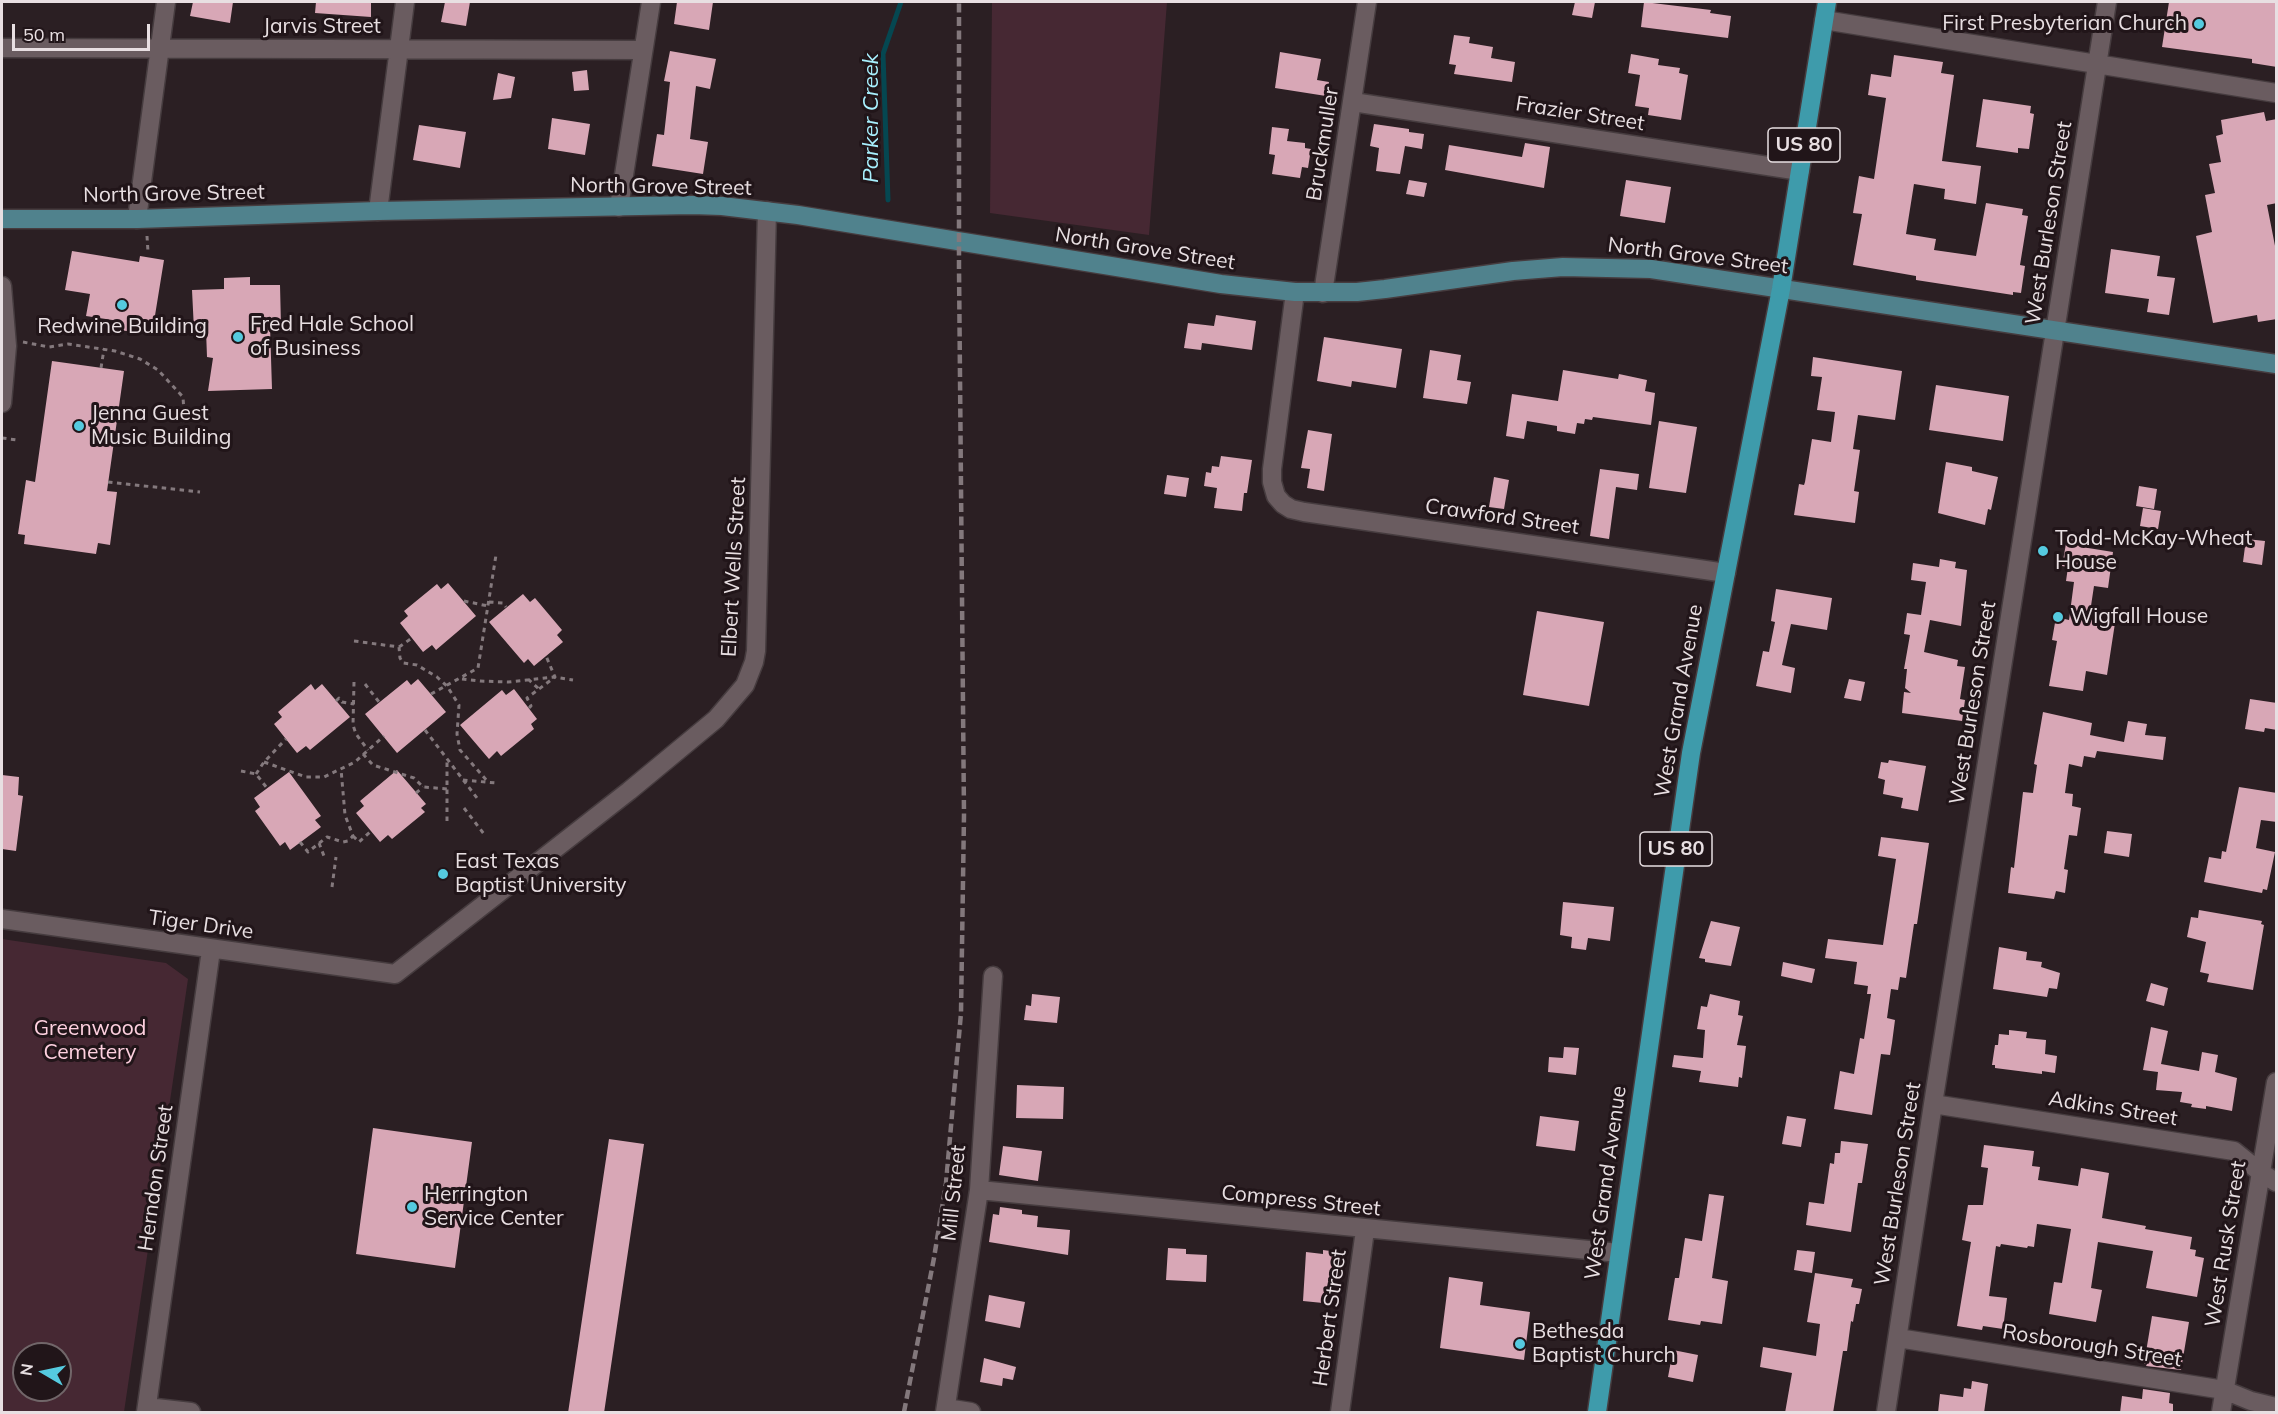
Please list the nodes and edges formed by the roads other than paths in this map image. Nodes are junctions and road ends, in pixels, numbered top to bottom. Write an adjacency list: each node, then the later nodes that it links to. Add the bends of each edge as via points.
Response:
1 (166, 2): 10 (street)
2 (405, 2): 9 (street)
3 (651, 2): 11 (street)
4 (1367, 2): 14 (street, Bruckmuller)
5 (1827, 2): 7 (highway, West Grand Avenue / US 80)
6 (2108, 2): 12 (street, West Burleson Street)
7 (1824, 20): 12 (street); 15 (highway, West Grand Avenue / US 80)
8 (2, 48): 10 (street, Jarvis Street)
9 (399, 49): 10 (street, Jarvis Street); 11 (street, Jarvis Street); 17 (street)
10 (159, 50): 20 (street)
11 (643, 50): 16 (street)
12 (2097, 64): 13 (street); 25 (street, West Burleson Street)
13 (2277, 93)
14 (1353, 102): 15 (street, Frazier Street); 24 (street, Bruckmuller)
15 (1800, 171): 22 (highway, West Grand Avenue / US 80)
16 (619, 207): 17 (main road, North Grove Street); 18 (main road, North Grove Street, via 692,205)
17 (378, 211): 20 (main road, North Grove Street)
18 (767, 211): 23 (main road, North Grove Street, via 1221,284); 31 (street, Elbert Wells Street, via 758,637 750,675 738,695 692,741)
19 (2, 219): 20 (main road, North Grove Street)
20 (137, 219)
21 (2, 286): 27 (street, via 6,338)
22 (1782, 289): 24 (main road, North Grove Street, via 1651,269 1574,266); 25 (main road, North Grove Street); 28 (highway, West Grand Avenue / US 80)
23 (1295, 292): 24 (main road, North Grove Street); 28 (street, Crawford Street, via 1272,469 1276,496 1291,509)
24 (1323, 293)
25 (2055, 330): 26 (main road, North Grove Street); 34 (street, West Burleson Street)
26 (2277, 364)
27 (2, 403)
28 (1726, 573): 39 (highway, West Grand Avenue / US 80, via 1684,795)
29 (2, 919): 30 (street, Tiger Drive)
30 (211, 950): 31 (street, Tiger Drive); 43 (street, Herndon Street)
31 (394, 974)
32 (993, 976): 37 (street, Mill Street)
33 (2277, 1082): 35 (street, West Rusk Street)
34 (1933, 1104): 35 (street, Adkins Street, via 2234,1151); 40 (street, West Burleson Street)
35 (2260, 1172): 36 (street, Adkins Street); 41 (street, West Rusk Street)
36 (2277, 1182)
37 (979, 1191): 38 (street, Compress Street); 44 (street, Mill Street)
38 (1365, 1230): 39 (street, Compress Street); 47 (street, Herbert Street)
39 (1619, 1254): 48 (highway, West Grand Avenue / US 80)
40 (1898, 1338): 41 (street, Rosborough Street); 49 (street, West Burleson Street)
41 (2224, 1390): 42 (street, Rosborough Street); 50 (street, West Rusk Street)
42 (2277, 1407)
43 (146, 1410): 45 (street)
44 (945, 1410): 46 (street)
45 (191, 1413)
46 (971, 1413)
47 (1340, 1413)
48 (1597, 1413)
49 (1886, 1413)
50 (2221, 1413)

